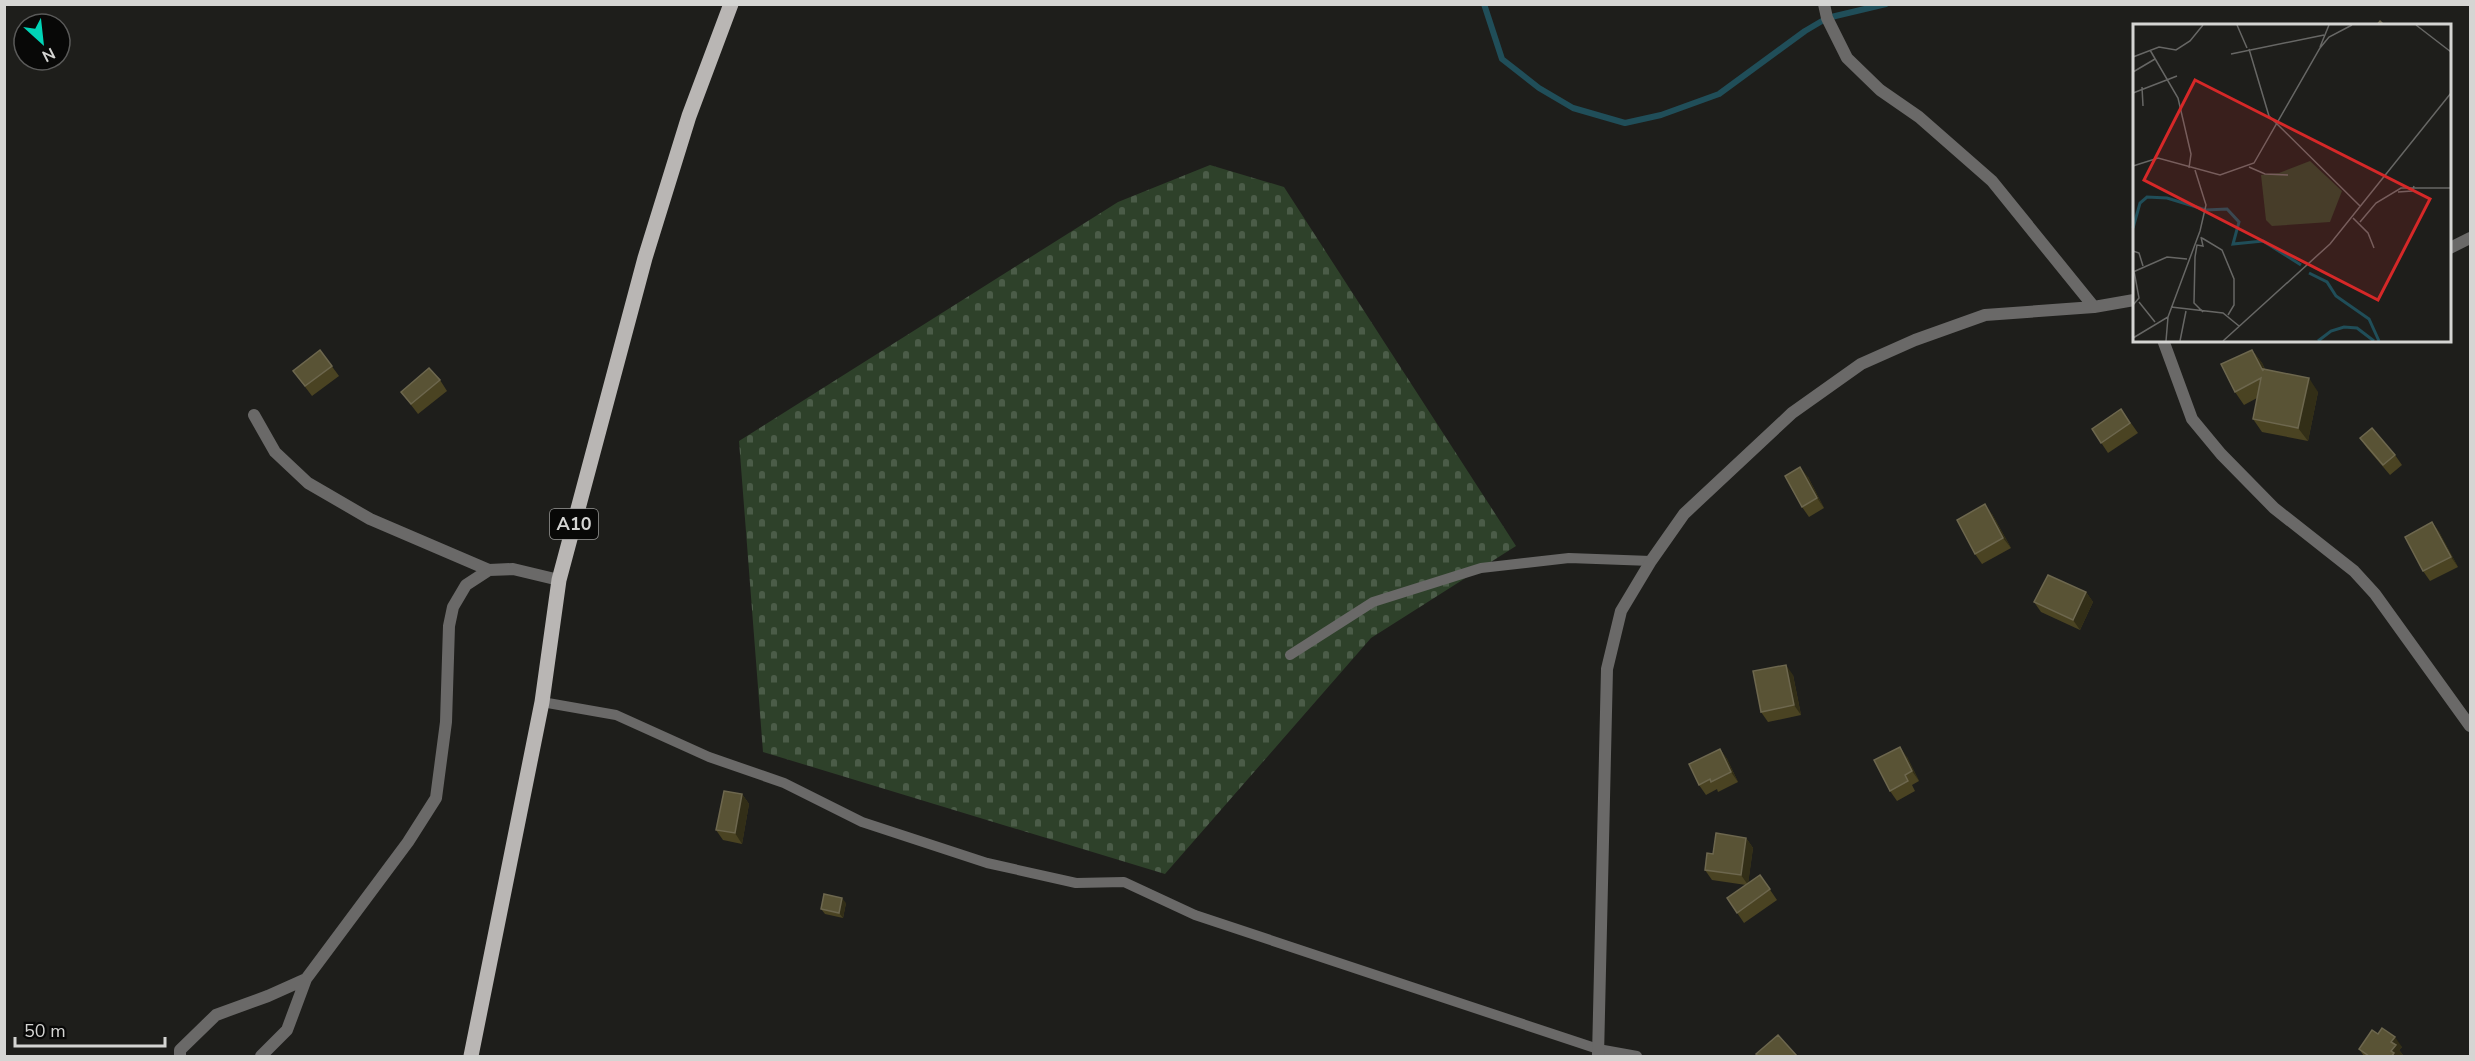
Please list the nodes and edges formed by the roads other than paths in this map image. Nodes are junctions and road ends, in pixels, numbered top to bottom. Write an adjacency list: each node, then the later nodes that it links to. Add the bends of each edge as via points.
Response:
1 (731, 4): 11 (main road, A10, via 689,116 645,258)
2 (1824, 4): 6 (street, via 1847,58 1880,90 1919,117 1992,181)
3 (2470, 238): 4 (street)
4 (2451, 248)
5 (2133, 300): 6 (street)
6 (2094, 307): 9 (street, via 1985,315 1861,364 1792,413 1723,477 1684,514)
7 (2164, 342): 14 (street, via 2192,419 2274,508 2354,571 2375,594)
8 (254, 415): 10 (street, via 275,452 308,483 370,519)
9 (1651, 561): 12 (lane, via 1569,558 1481,568 1373,602); 16 (street, via 1621,611 1607,669)
10 (489, 570): 11 (street, via 513,569); 15 (street, via 466,585 453,607 446,722 436,798)
11 (559, 580): 13 (main road, A10)
12 (1290, 655)
13 (542, 702): 16 (lane, via 616,715 709,757 784,783 862,822 987,863 1076,883 1124,882 1195,915); 19 (main road, A10)
14 (2470, 726)
15 (306, 979): 17 (street, via 216,1015 180,1050); 18 (street, via 287,1030)
16 (1598, 1053): 20 (lane)
17 (180, 1056)
18 (261, 1056)
19 (471, 1056)
20 (1637, 1056)

